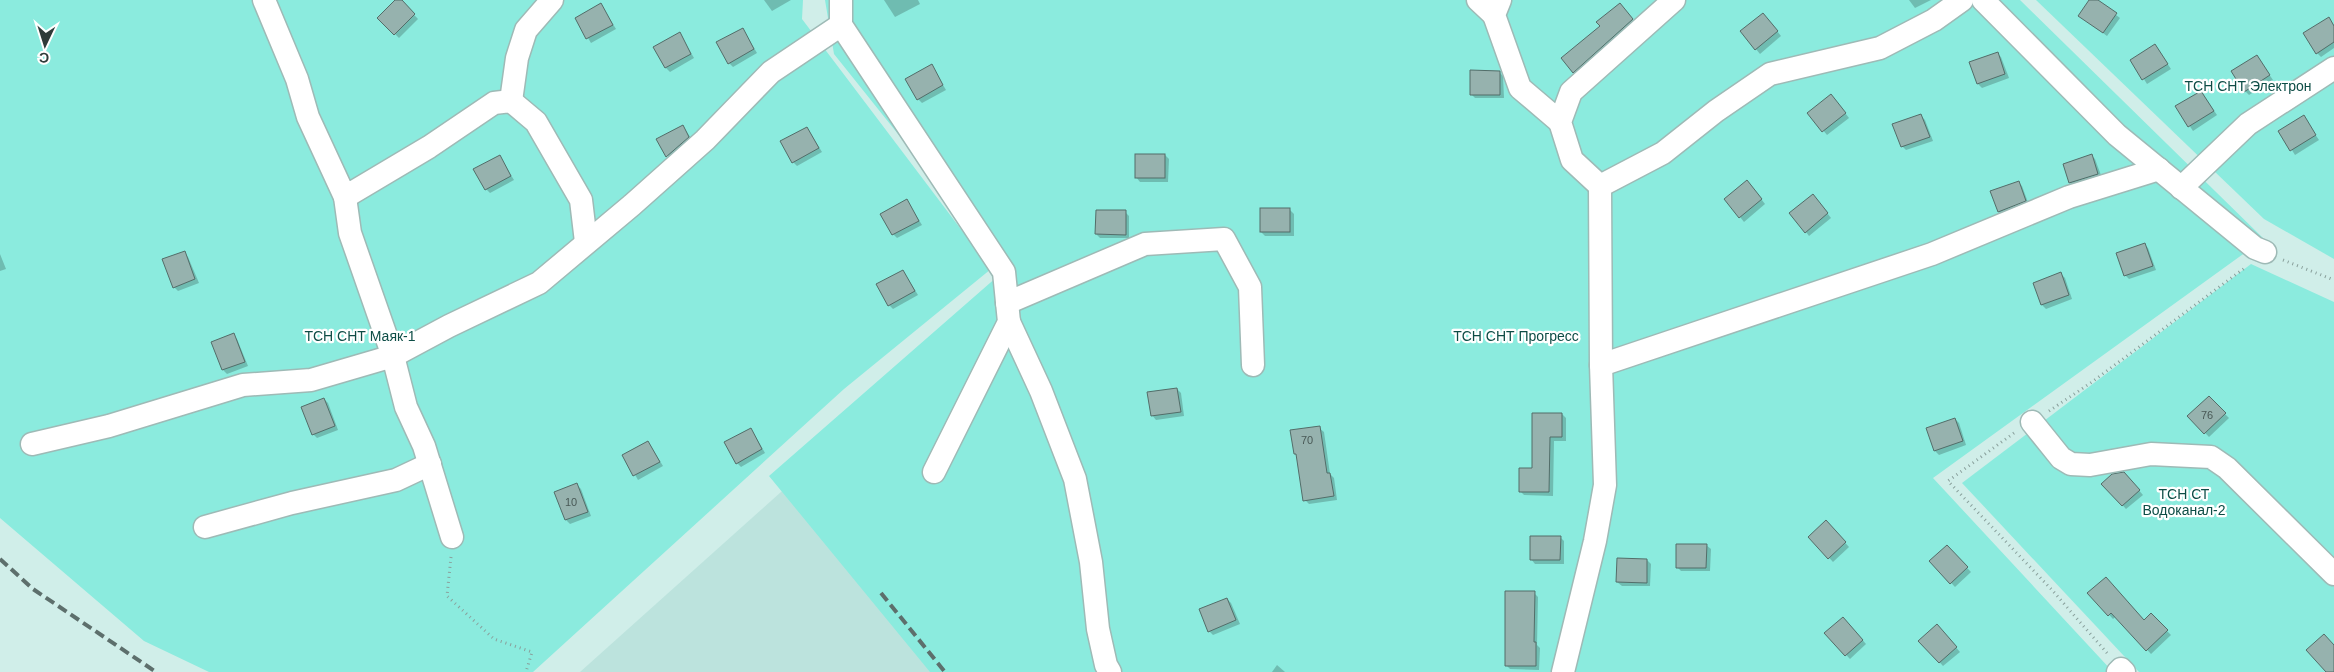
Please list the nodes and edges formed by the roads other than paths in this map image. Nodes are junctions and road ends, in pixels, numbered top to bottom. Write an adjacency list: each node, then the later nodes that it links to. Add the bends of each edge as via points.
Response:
1 (264, 0): 15 (street, via 297,79 308,117)
2 (552, 0): 10 (street, via 526,30 517,58)
3 (841, 0): 8 (street)
4 (1674, 0): 11 (street, via 1571,92)
5 (1962, 0): 13 (street, via 1934,20 1880,48 1770,74 1663,153)
6 (1983, 0): 12 (street, via 2117,135)
7 (1491, 5): 11 (street, via 1520,88)
8 (841, 25): 16 (street, via 771,72 705,140); 18 (street, via 1004,272)
9 (2334, 68): 14 (street, via 2248,124)
10 (511, 101): 15 (street, via 494,103 429,147); 16 (street, via 536,122 581,200)
11 (1560, 122): 13 (street, via 1572,160)
12 (2159, 170): 14 (street); 21 (street, via 2069,197 1932,254)
13 (1600, 186): 21 (street)
14 (2181, 188): 17 (street, via 2255,248)
15 (345, 197): 19 (street, via 350,233)
16 (586, 242): 19 (street, via 538,283)
17 (2265, 252)
18 (1008, 313): 20 (street, via 1145,244 1224,239 1250,287); 25 (street); 29 (street, via 1075,480 1091,562 1098,628)
19 (393, 356): 23 (street, via 311,380 243,385 108,426); 24 (street, via 406,407)
20 (1252, 365)
21 (1601, 365): 30 (street, via 1605,486)
22 (2032, 422): 28 (street, via 2061,458 2071,464 2090,465 2151,454 2211,457 2227,468)
23 (32, 444)
24 (430, 464): 26 (street, via 396,480 292,503); 27 (street)
25 (934, 472)
26 (205, 527)
27 (452, 537)
28 (2334, 574)
29 (1110, 672)
30 (1563, 672)
31 (2118, 672): 32 (street, via 2121,669)
32 (2124, 672)

